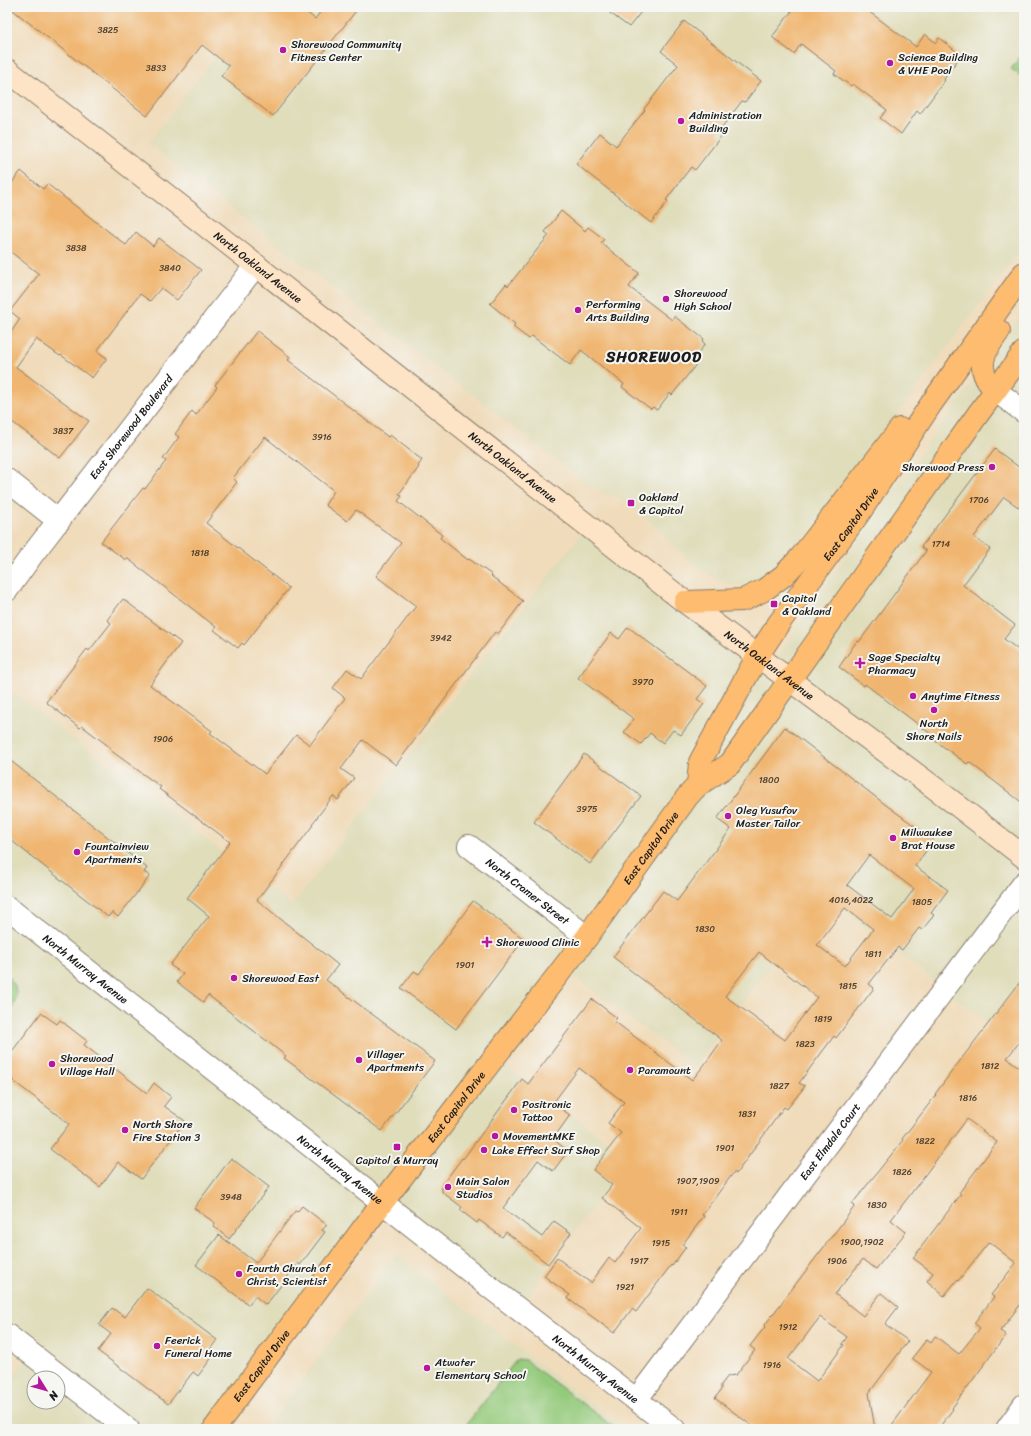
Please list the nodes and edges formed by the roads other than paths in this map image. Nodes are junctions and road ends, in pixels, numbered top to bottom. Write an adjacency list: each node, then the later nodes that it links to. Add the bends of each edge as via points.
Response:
1 (7, 70): 2 (main road, North Oakland Avenue)
2 (256, 265): 10 (street, East Shorewood Boulevard); 12 (main road, North Oakland Avenue)
3 (1024, 273): 7 (main road, East Capitol Drive)
4 (1024, 298): 6 (main road, via 985,352 983,374)
5 (1024, 352): 6 (main road, East Capitol Drive)
6 (995, 390): 8 (street); 14 (main road, East Capitol Drive)
7 (931, 404): 12 (main road, via 897,431 801,557 783,576 764,590 743,600); 13 (main road, East Capitol Drive, via 860,512 781,619)
8 (1024, 412)
9 (7, 480): 10 (street)
10 (59, 520): 11 (street, East Shorewood Boulevard)
11 (7, 590)
12 (685, 602): 13 (main road, North Oakland Avenue)
13 (757, 657): 14 (main road, North Oakland Avenue); 15 (main road, East Capitol Drive, via 700,762)
14 (790, 681): 15 (main road, East Capitol Drive, via 730,764); 17 (main road, North Oakland Avenue)
15 (698, 785): 20 (main road, East Capitol Drive)
16 (469, 846): 20 (street, North Cramer Street)
17 (1024, 857)
18 (1024, 882): 23 (street, East Elmdale Court)
19 (7, 907): 21 (street, North Murray Avenue)
20 (587, 937): 21 (main road, East Capitol Drive)
21 (382, 1203): 23 (street, North Murray Avenue); 26 (main road, East Capitol Drive)
22 (7, 1335): 25 (street)
23 (636, 1400): 27 (street, North Murray Avenue)
24 (1024, 1406): 28 (street)
25 (128, 1429)
26 (214, 1429)
27 (674, 1429)
28 (1007, 1429)

